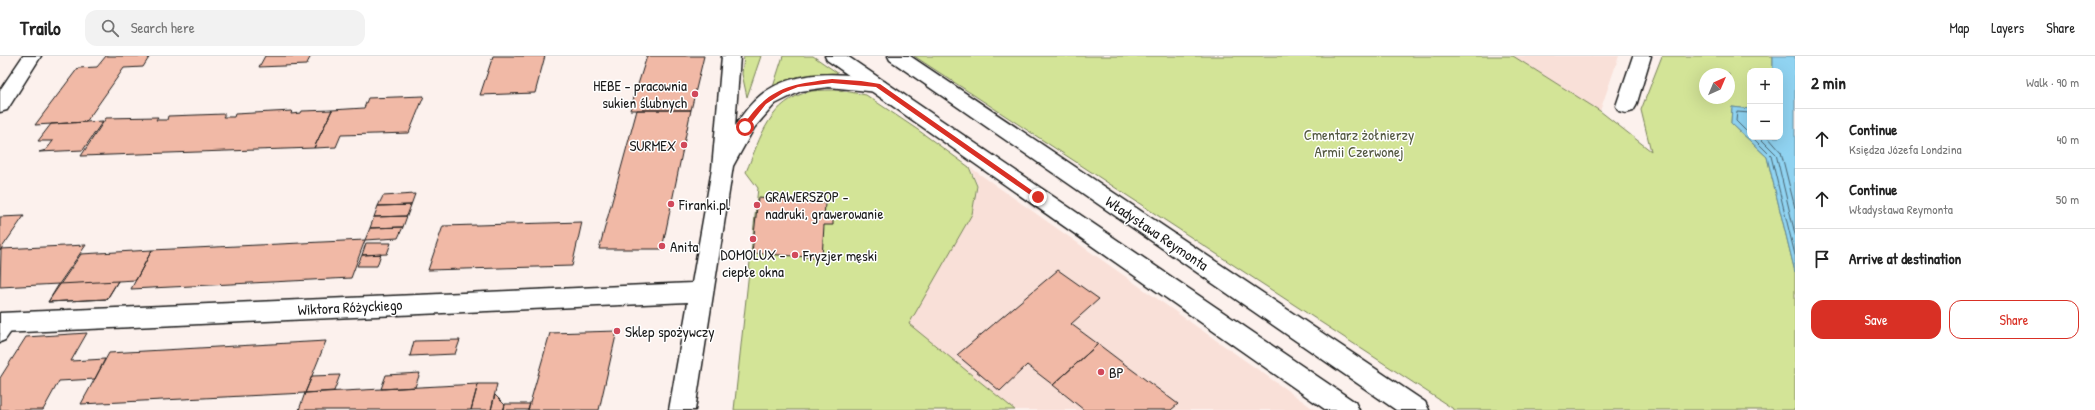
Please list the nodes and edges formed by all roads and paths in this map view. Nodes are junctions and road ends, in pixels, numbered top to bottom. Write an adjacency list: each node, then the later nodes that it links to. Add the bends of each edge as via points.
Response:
1 (32, 56): 7 (street)
2 (731, 56): 9 (street)
3 (834, 56): 6 (street)
4 (897, 56): 14 (street, Władysława Reymonta)
5 (1642, 56): 8 (street)
6 (878, 86): 9 (street, via 861,82 818,82 797,86 773,96 750,118); 13 (street)
7 (0, 105)
8 (1626, 106)
9 (722, 169): 10 (street)
10 (700, 292): 11 (street, Wiktora Różyckiego); 12 (street)
11 (3, 327)
12 (682, 410)
13 (1346, 410)
14 (1416, 410)

